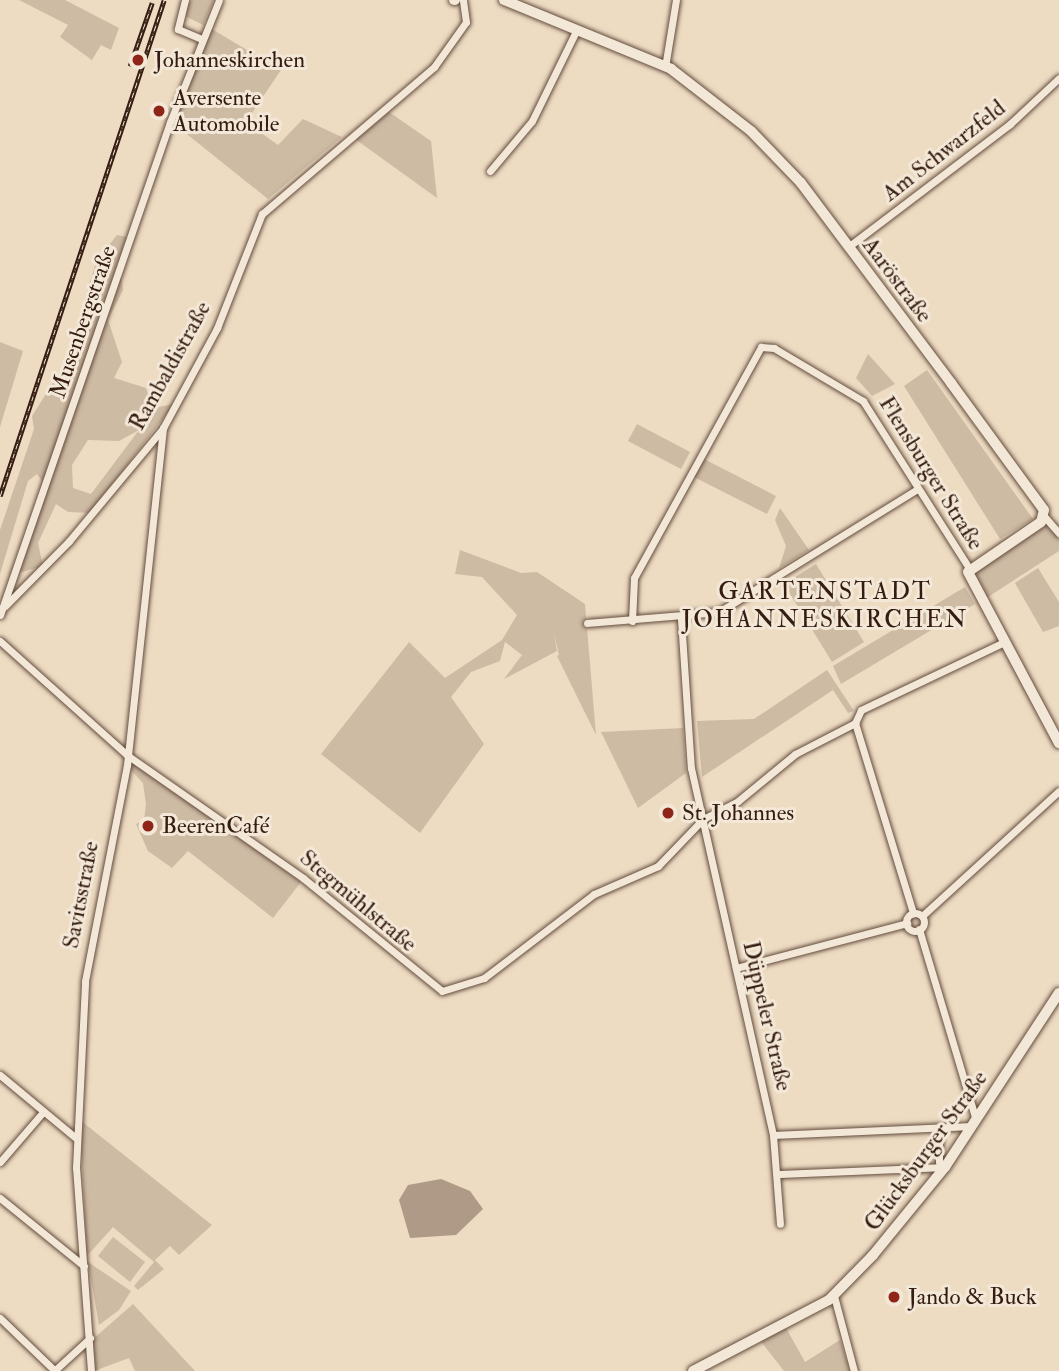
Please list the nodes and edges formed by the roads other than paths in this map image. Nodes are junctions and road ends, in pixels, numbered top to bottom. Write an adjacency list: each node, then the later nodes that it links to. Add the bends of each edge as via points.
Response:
1 (185, 0): 7 (street, via 178,29)
2 (219, 0): 7 (street, Musenbergstraße)
3 (463, 0): 12 (street, Rambaldistraße, via 466,22 434,66 262,214 217,328)
4 (504, 0): 6 (street, Aaröstraße)
5 (676, 0): 8 (street)
6 (577, 29): 8 (street, Aaröstraße); 10 (street, via 535,115)
7 (201, 39): 17 (street, Musenbergstraße)
8 (666, 66): 11 (street, Aaröstraße, via 774,152)
9 (1059, 78): 11 (street, Am Schwarzfeld, via 1001,132)
10 (491, 172)
11 (848, 247): 14 (street, Aaröstraße)
12 (163, 428): 17 (street, Rambaldistraße, via 69,541); 26 (street, Savitsstraße)
13 (918, 489): 16 (street, Flensburger Straße); 19 (street, via 719,612); 20 (street, Flensburger Straße, via 863,401 774,348 761,347 634,578)
14 (1044, 516): 15 (street, Aaröstraße); 16 (street)
15 (1059, 533)
16 (969, 568): 23 (street, Flensburger Straße)
17 (5, 606): 18 (street, Musenbergstraße)
18 (0, 615)
19 (681, 620): 20 (street); 28 (street, Düppeler Straße, via 691,768)
20 (632, 621): 21 (street)
21 (587, 623)
22 (0, 641): 26 (street, Stegmühlstraße)
23 (1004, 642): 24 (street, via 878,700 857,712); 25 (street, Flensburger Straße)
24 (855, 723): 28 (street, via 795,754 737,801); 29 (street)
25 (1059, 743)
26 (127, 755): 28 (street, Stegmühlstraße, via 303,878 442,991 484,978 594,894 658,866); 40 (street, Savitsstraße, via 85,981)
27 (1059, 791): 30 (street)
28 (703, 818): 33 (street, Düppeler Straße)
29 (913, 913): 30 (street); 31 (street)
30 (922, 916): 32 (street)
31 (907, 923): 32 (street); 33 (street)
32 (919, 929): 37 (street)
33 (736, 968): 39 (street, Düppeler Straße)
34 (1059, 993): 37 (street, Glücksburger Straße)
35 (0, 1075): 36 (street)
36 (43, 1112): 40 (street); 41 (street)
37 (974, 1123): 38 (street); 42 (street, Glücksburger Straße)
38 (939, 1127): 39 (street); 42 (street)
39 (774, 1135): 43 (street, Düppeler Straße)
40 (76, 1138): 46 (street, Savitsstraße)
41 (0, 1162)
42 (942, 1164): 43 (street); 47 (street, Glücksburger Straße, via 905,1221)
43 (780, 1174): 45 (street, Düppeler Straße)
44 (0, 1198): 46 (street)
45 (780, 1224)
46 (84, 1266): 49 (street, Savitsstraße)
47 (834, 1296): 52 (street, Glücksburger Straße); 53 (street)
48 (0, 1318): 50 (street)
49 (90, 1338): 50 (street); 51 (street, Savitsstraße)
50 (54, 1371)
51 (91, 1371)
52 (693, 1371)
53 (854, 1371)

